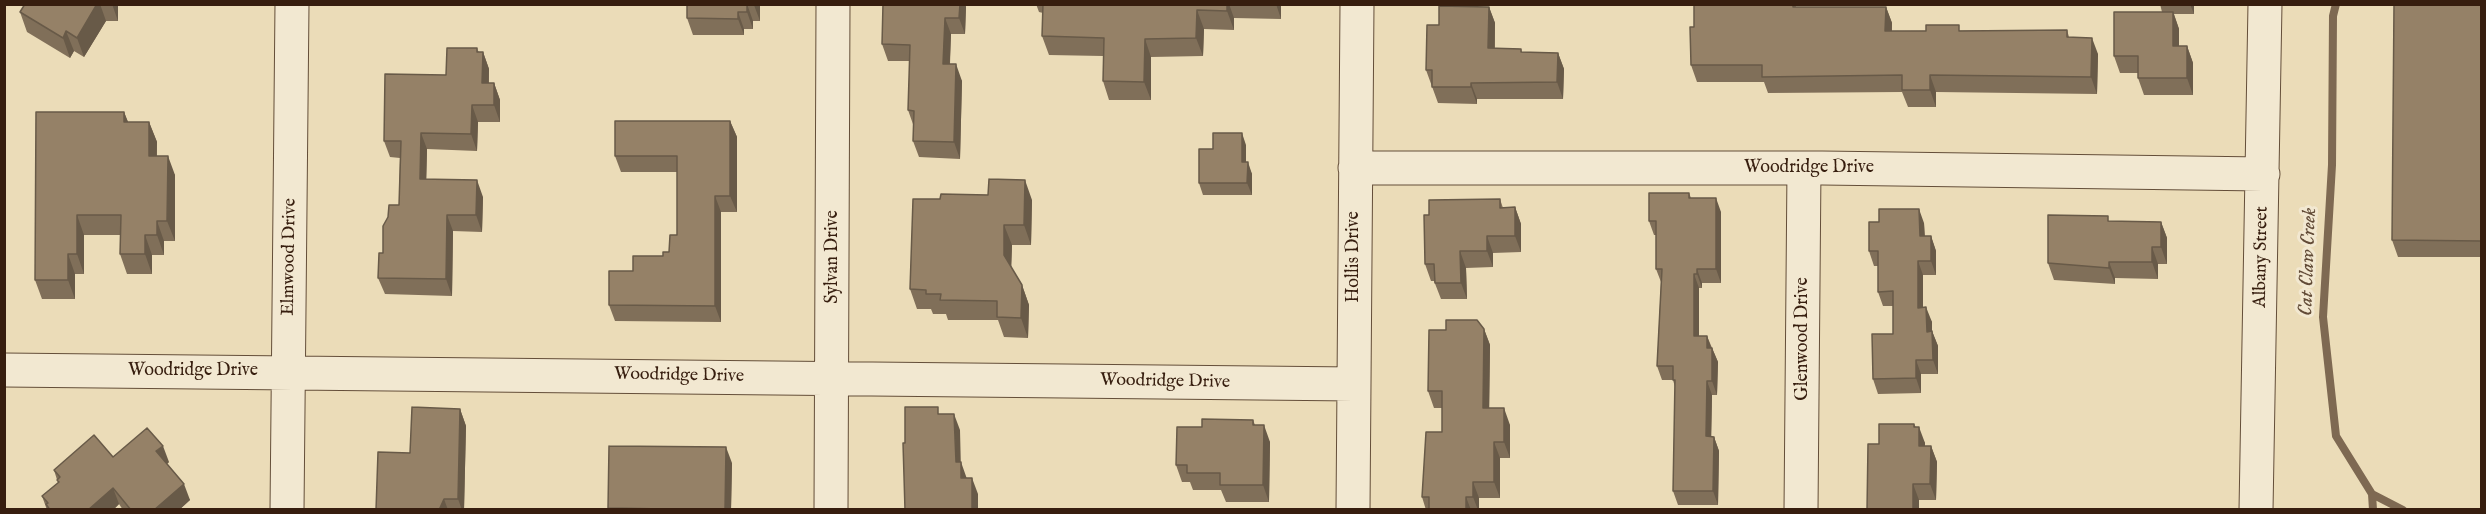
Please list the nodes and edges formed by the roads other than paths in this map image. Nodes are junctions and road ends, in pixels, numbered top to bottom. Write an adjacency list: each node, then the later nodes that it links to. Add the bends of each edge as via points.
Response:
1 (292, 4): 9 (street, Elmwood Drive)
2 (833, 4): 10 (street, Sylvan Drive)
3 (1357, 4): 5 (street, Hollis Drive)
4 (2265, 4): 7 (street, Albany Street)
5 (1355, 168): 6 (street, Woodridge Drive); 11 (street, Hollis Drive)
6 (1804, 168): 7 (street, Woodridge Drive); 15 (street, Glenwood Drive)
7 (2264, 174): 16 (street, Albany Street)
8 (4, 370): 9 (street, Woodridge Drive)
9 (288, 372): 10 (street, Woodridge Drive); 12 (street, Elmwood Drive)
10 (832, 377): 11 (street, Woodridge Drive); 13 (street, Sylvan Drive)
11 (1354, 384): 14 (street, Hollis Drive)
12 (287, 510)
13 (831, 510)
14 (1353, 510)
15 (1801, 510)
16 (2256, 510)

